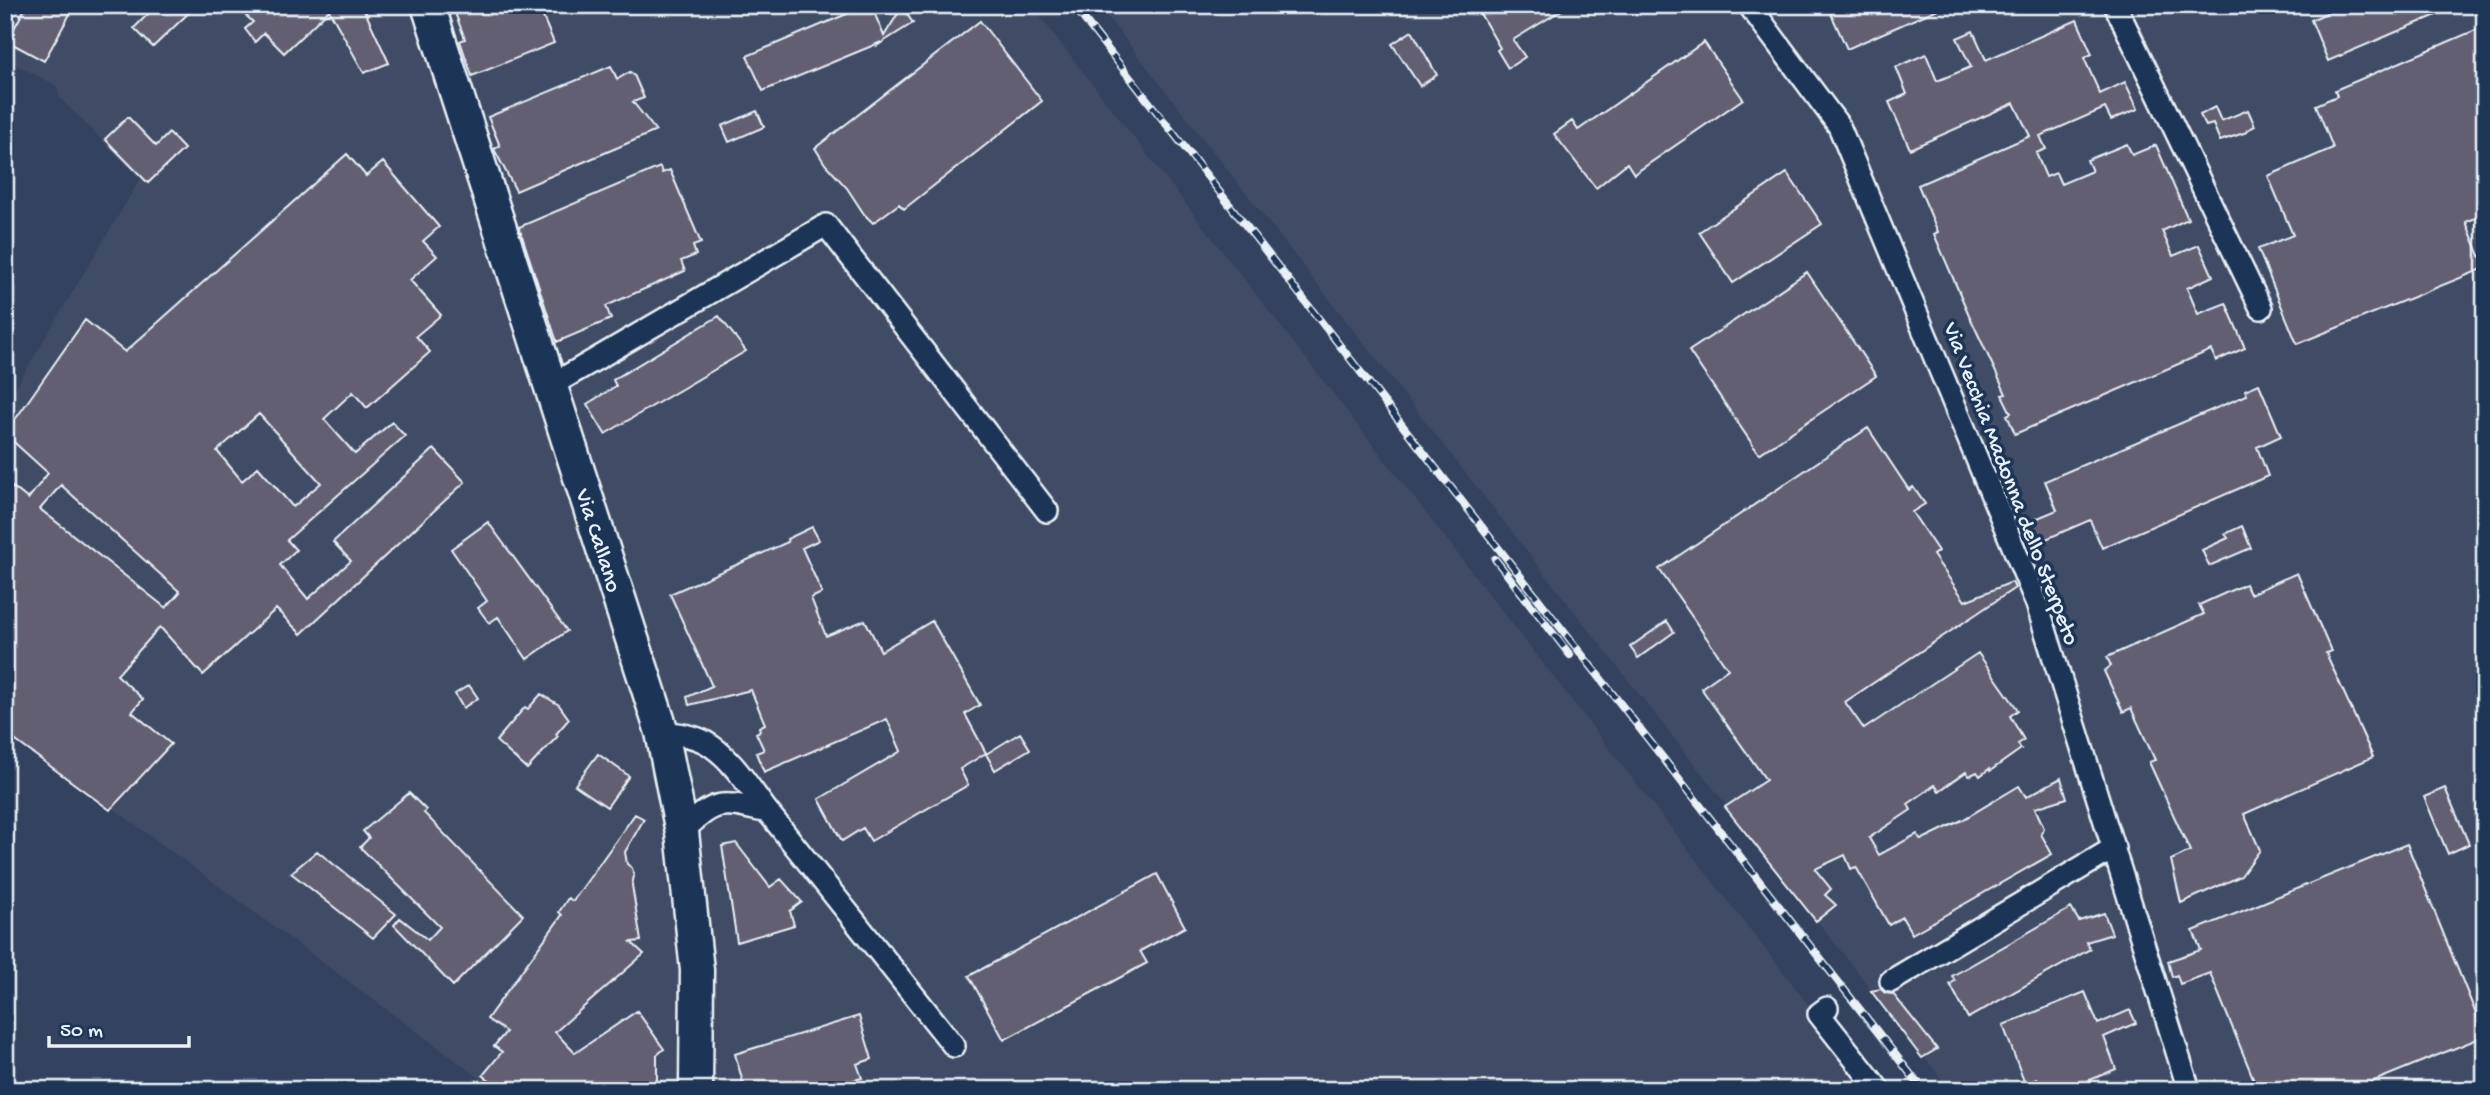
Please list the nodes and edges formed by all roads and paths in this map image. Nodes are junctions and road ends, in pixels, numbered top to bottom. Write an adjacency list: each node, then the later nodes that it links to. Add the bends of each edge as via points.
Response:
1 (428, 5): 5 (street, Via Callano)
2 (1749, 5): 10 (street, Via Vecchia Madonna dello Sterpeto, via 1839,126 2037,604)
3 (2115, 5): 4 (street)
4 (2261, 308)
5 (550, 386): 6 (street, via 826,225); 7 (street, Via Callano)
6 (1047, 511)
7 (662, 732): 8 (street, via 687,735 723,755); 9 (street, Via Callano)
8 (768, 813): 9 (street, via 716,804); 13 (street)
9 (682, 832): 14 (street, Via Callano, via 697,970)
10 (2114, 848): 11 (street); 16 (street, Via Vecchia Madonna dello Sterpeto)
11 (1891, 982)
12 (1827, 1008): 15 (street, via 1819,1014)
13 (954, 1046)
14 (696, 1090)
15 (1879, 1090)
16 (2189, 1090)

